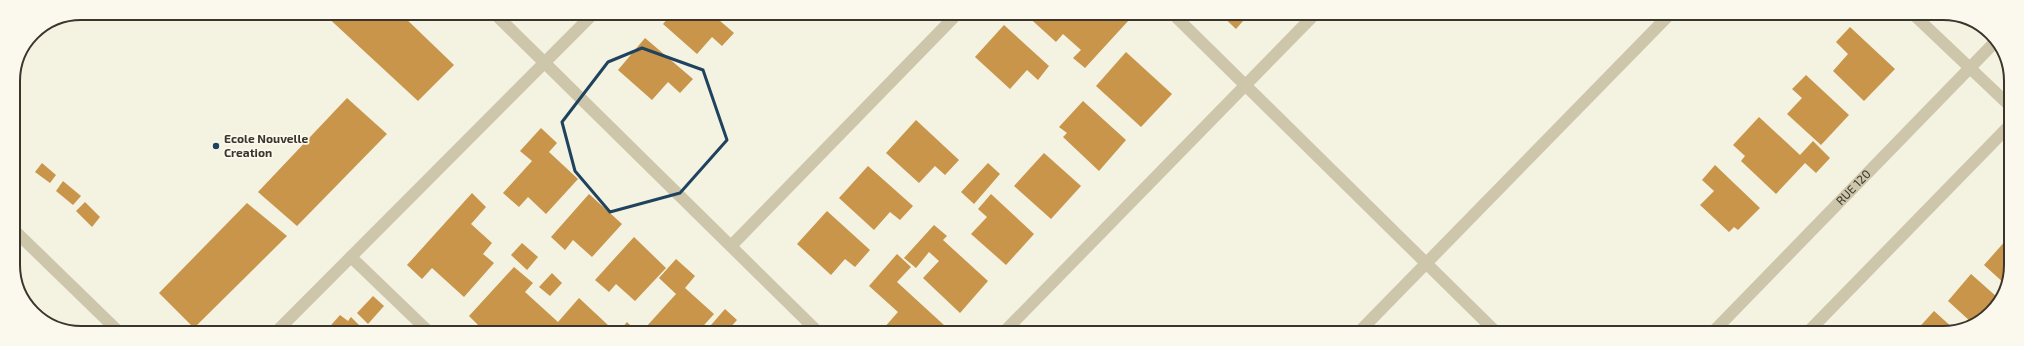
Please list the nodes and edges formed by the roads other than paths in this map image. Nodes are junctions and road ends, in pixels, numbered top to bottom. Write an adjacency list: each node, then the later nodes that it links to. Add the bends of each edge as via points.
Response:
1 (501, 20): 9 (street)
2 (587, 20): 9 (street)
3 (951, 20): 15 (street)
4 (1179, 20): 11 (street)
5 (1309, 20): 11 (street)
6 (1664, 20): 17 (street)
7 (1920, 20): 10 (street)
8 (1993, 45): 10 (street, RUE 120)
9 (545, 63): 15 (street); 16 (street)
10 (1970, 68): 12 (street); 25 (street, RUE 120)
11 (1245, 86): 17 (street); 22 (street)
12 (2004, 100)
13 (2004, 131): 26 (street)
14 (20, 236): 18 (street)
15 (731, 246): 21 (street)
16 (351, 256): 19 (street); 20 (street)
17 (1426, 264): 23 (street); 24 (street)
18 (113, 326)
19 (282, 326)
20 (423, 326)
21 (812, 326)
22 (1010, 326)
23 (1365, 326)
24 (1490, 326)
25 (1719, 326)
26 (1814, 326)

